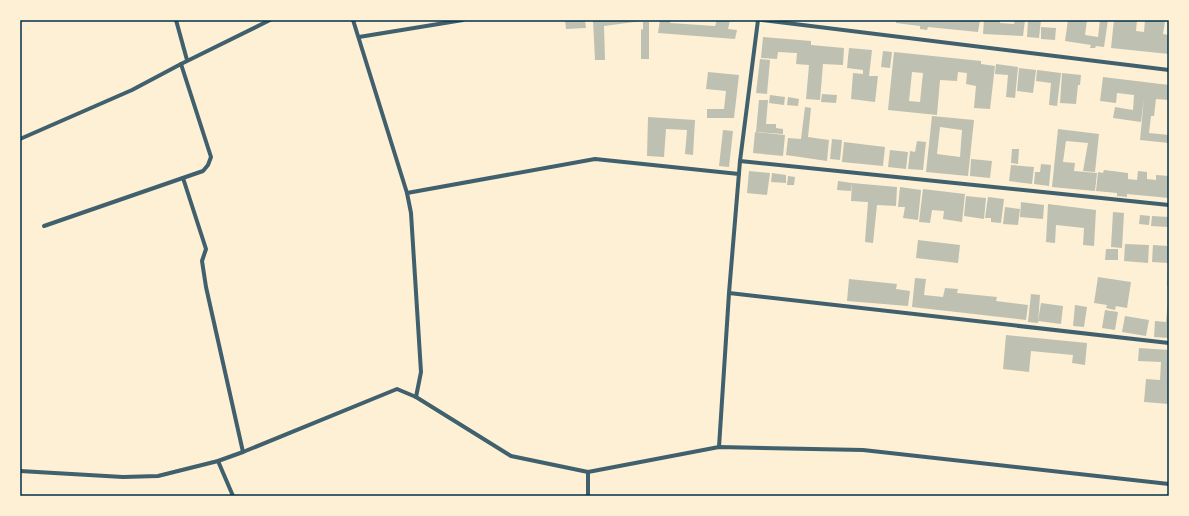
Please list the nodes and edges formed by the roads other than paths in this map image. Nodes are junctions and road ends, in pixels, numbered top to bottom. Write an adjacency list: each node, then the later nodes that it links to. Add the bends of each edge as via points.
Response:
1 (176, 20): 8 (street)
2 (270, 20): 8 (street)
3 (354, 20): 7 (street)
4 (463, 20): 7 (street)
5 (758, 20): 12 (street)
6 (762, 20): 10 (street)
7 (359, 37): 15 (street)
8 (187, 60): 9 (street)
9 (181, 64): 11 (street, via 132,90); 14 (street, via 210,157 203,171)
10 (1169, 70)
11 (20, 139)
12 (740, 161): 13 (street); 16 (street)
13 (739, 174): 15 (street, via 595,159); 18 (street)
14 (183, 178): 17 (street); 22 (street, via 206,249 202,261 206,287)
15 (406, 193): 20 (street, via 411,213 421,372)
16 (1169, 205)
17 (44, 226)
18 (729, 293): 19 (street); 21 (street)
19 (1169, 343)
20 (416, 397): 22 (street, via 396,389); 25 (street, via 511,456)
21 (719, 447): 25 (street); 26 (street, via 863,450)
22 (243, 452): 23 (street)
23 (218, 461): 24 (street, via 158,476 123,477); 27 (street)
24 (20, 471)
25 (588, 472): 28 (street)
26 (1169, 484)
27 (233, 496)
28 (588, 496)

